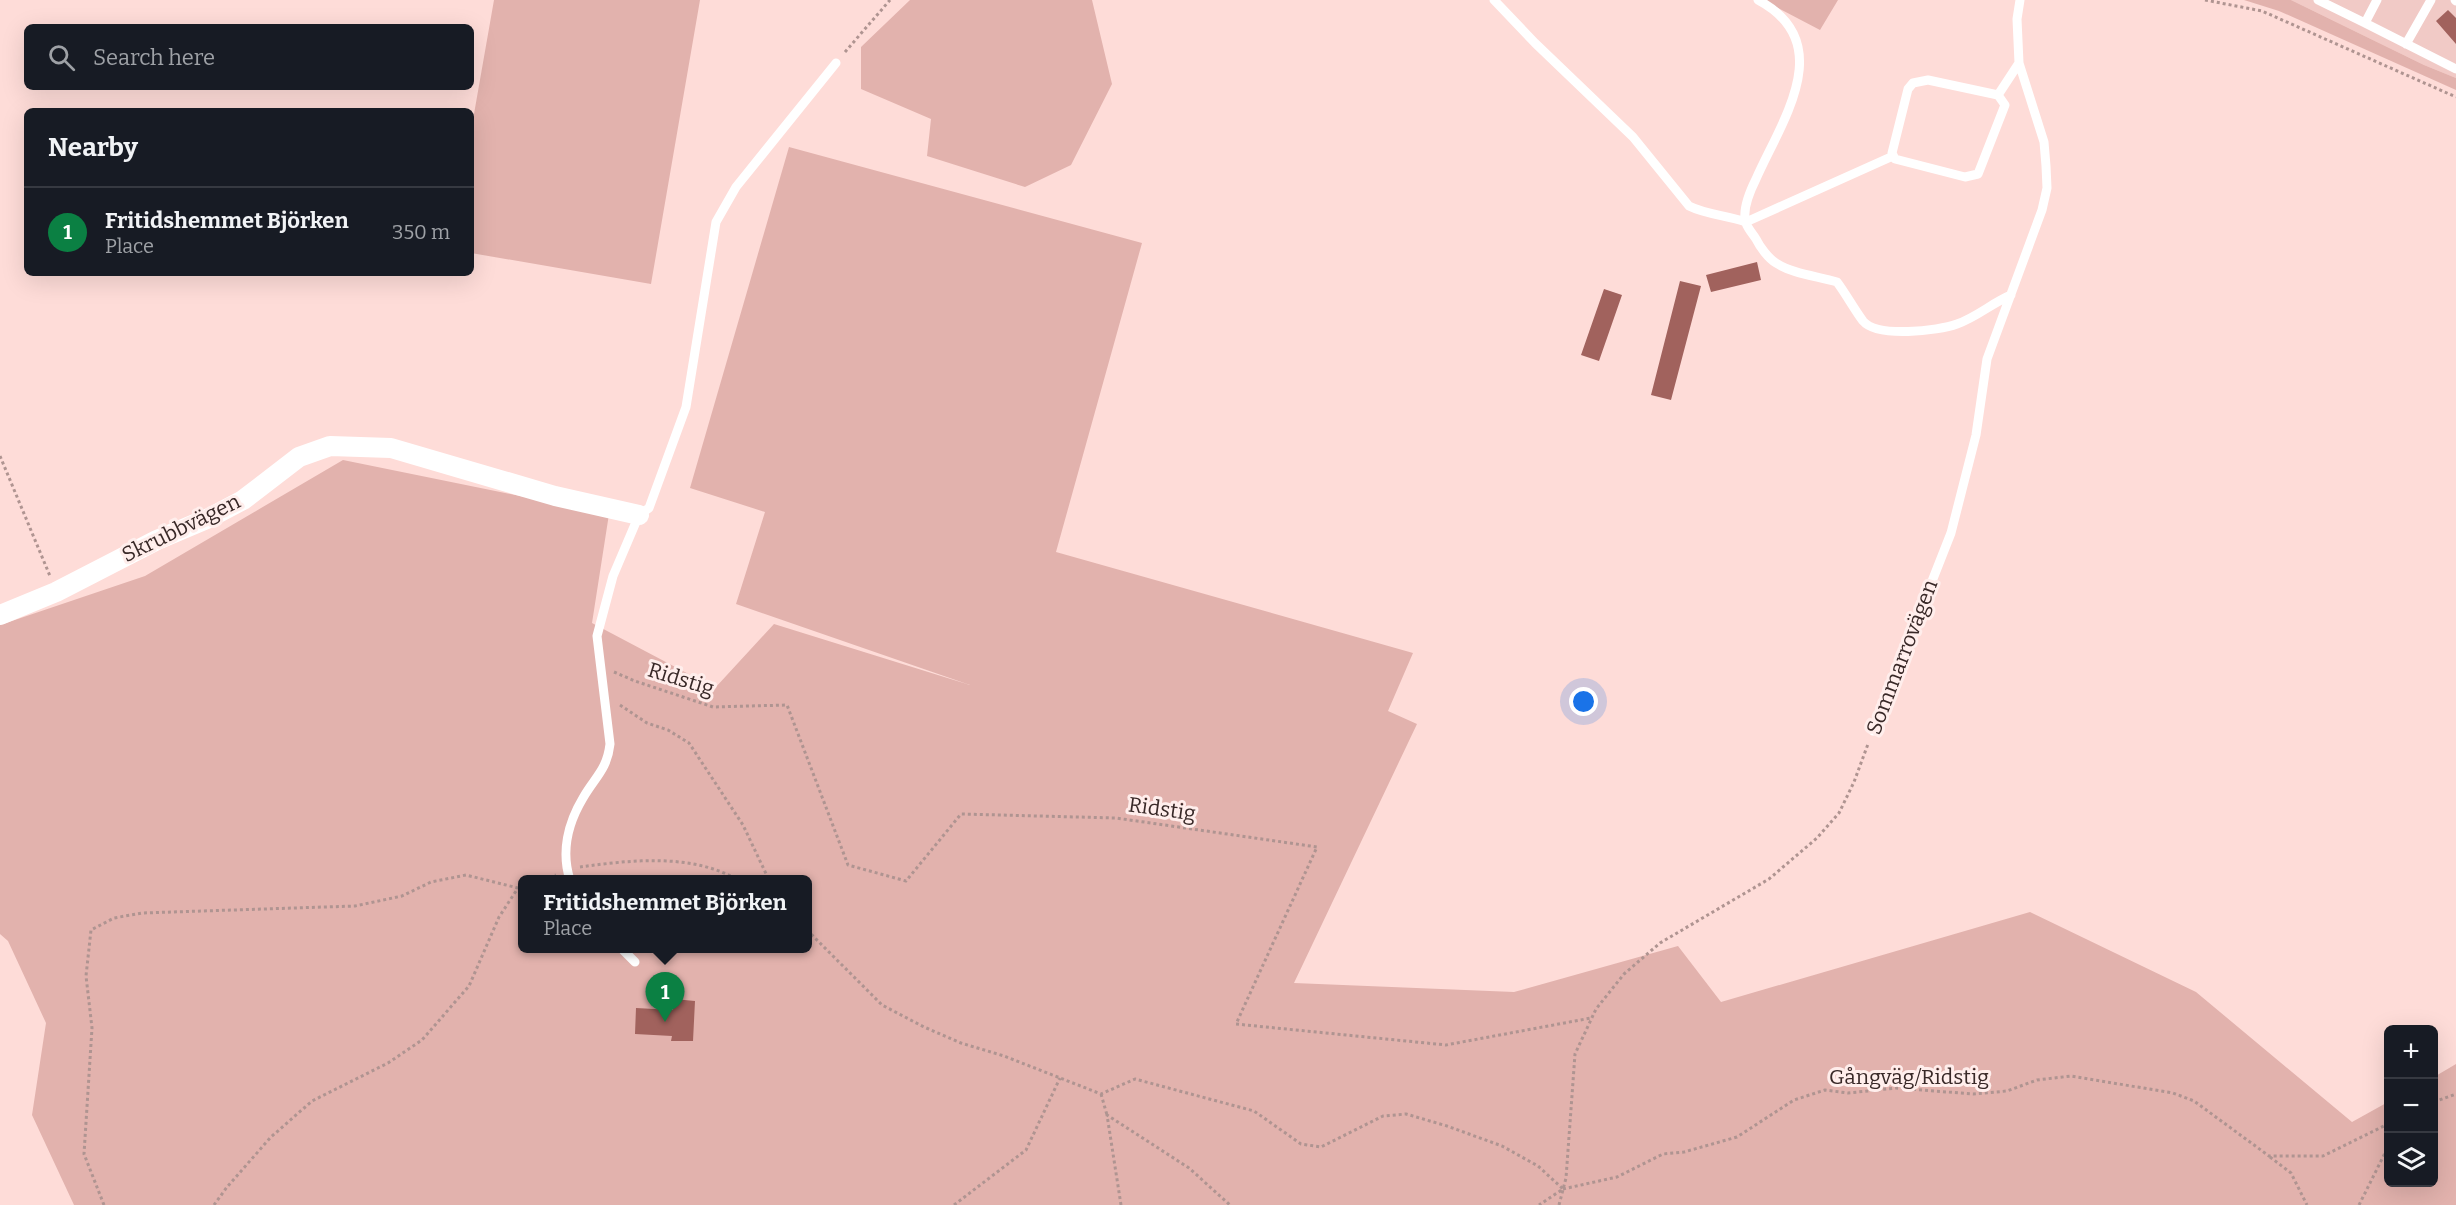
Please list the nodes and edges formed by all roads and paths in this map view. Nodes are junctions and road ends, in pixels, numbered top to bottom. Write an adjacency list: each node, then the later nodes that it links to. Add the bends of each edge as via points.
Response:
1 (890, 0): 11 (path)
2 (1494, 0): 17 (lane, via 1633,136 1689,206)
3 (1758, 0): 17 (lane, via 1781,17 1790,30 1798,46 1800,67 1789,109 1749,194)
4 (2020, 0): 12 (lane, Sommarrovägen)
5 (2205, 0): 15 (path, via 2262,11)
6 (2318, 0): 9 (lane)
7 (2377, 0): 9 (lane)
8 (2432, 0): 10 (lane)
9 (2365, 23): 10 (lane)
10 (2406, 44): 13 (lane)
11 (836, 63): 20 (lane, via 736,187 716,222 686,407 649,508)
12 (2019, 63): 14 (lane); 18 (lane, Sommarrovägen, via 2044,142 2047,188)
13 (2456, 69)
14 (1998, 94): 16 (lane, via 1928,80 1913,83 1905,99); 16 (lane, via 2005,105 1978,174 1965,177)
15 (2456, 96)
16 (1893, 156): 17 (lane)
17 (1746, 222): 18 (lane, via 1774,262 1788,270 1837,282 1863,321 1874,329 1935,329 1957,324)
18 (2011, 296): 25 (lane, Sommarrovägen, via 1987,360 1976,435 1951,533)
19 (0, 456): 21 (path)
20 (639, 515): 21 (street, Skrubbvägen, via 555,496 391,448 330,446 299,456 243,500); 23 (lane, via 613,576 597,636)
21 (56, 592): 22 (street, Skrubbvägen)
22 (0, 615)
23 (600, 666): 24 (lane); 35 (path, Ridstig, via 713,707 788,705 848,865 906,881 961,814 1116,818 1317,847 1236,1024 1446,1045)
24 (603, 694): 27 (lane, via 610,744 608,760 583,798 566,838); 29 (path, via 647,723 689,743 743,825)
25 (1873, 731): 35 (path, Sommarrovägen, via 1839,813 1817,838 1769,879 1660,944 1624,974)
26 (580, 867): 28 (path, via 674,861)
27 (569, 875)
28 (730, 875)
29 (767, 875)
30 (518, 887): 45 (path, via 466,875 431,882 402,896 355,906 142,913 114,918 91,930 86,976 92,1028 84,1154)
31 (518, 890): 46 (path, via 499,917 469,986 422,1040 388,1063 312,1101 271,1137)
32 (812, 935): 36 (path, via 882,1005 961,1043)
33 (626, 953): 34 (lane)
34 (634, 962)
35 (1591, 1018): 44 (path, Sommarrovägen, via 1575,1054)
36 (1060, 1078): 37 (path); 47 (path, via 1026,1150)
37 (1101, 1094): 40 (path); 44 (path, via 1135,1079 1254,1111 1301,1144 1321,1148 1383,1116 1406,1114 1502,1146 1538,1166)
38 (2456, 1094): 39 (path)
39 (2438, 1100)
40 (1107, 1115): 48 (path); 49 (path, via 1189,1168)
41 (2384, 1126): 43 (path, via 2324,1156)
42 (2384, 1155): 53 (path)
43 (2269, 1156): 44 (path, Gångväg/Ridstig, via 2194,1101 2174,1093 2071,1076 2037,1080 2007,1091 1973,1094 1896,1088 1848,1093 1825,1090 1794,1100 1737,1137 1663,1154 1617,1177); 52 (path, Gångväg/Ridstig, via 2291,1173)
44 (1563, 1189): 50 (path); 51 (path, Sommarrovägen)
45 (104, 1205)
46 (214, 1205)
47 (954, 1205)
48 (1121, 1205)
49 (1230, 1205)
50 (1539, 1205)
51 (1559, 1205)
52 (2307, 1205)
53 (2359, 1205)

